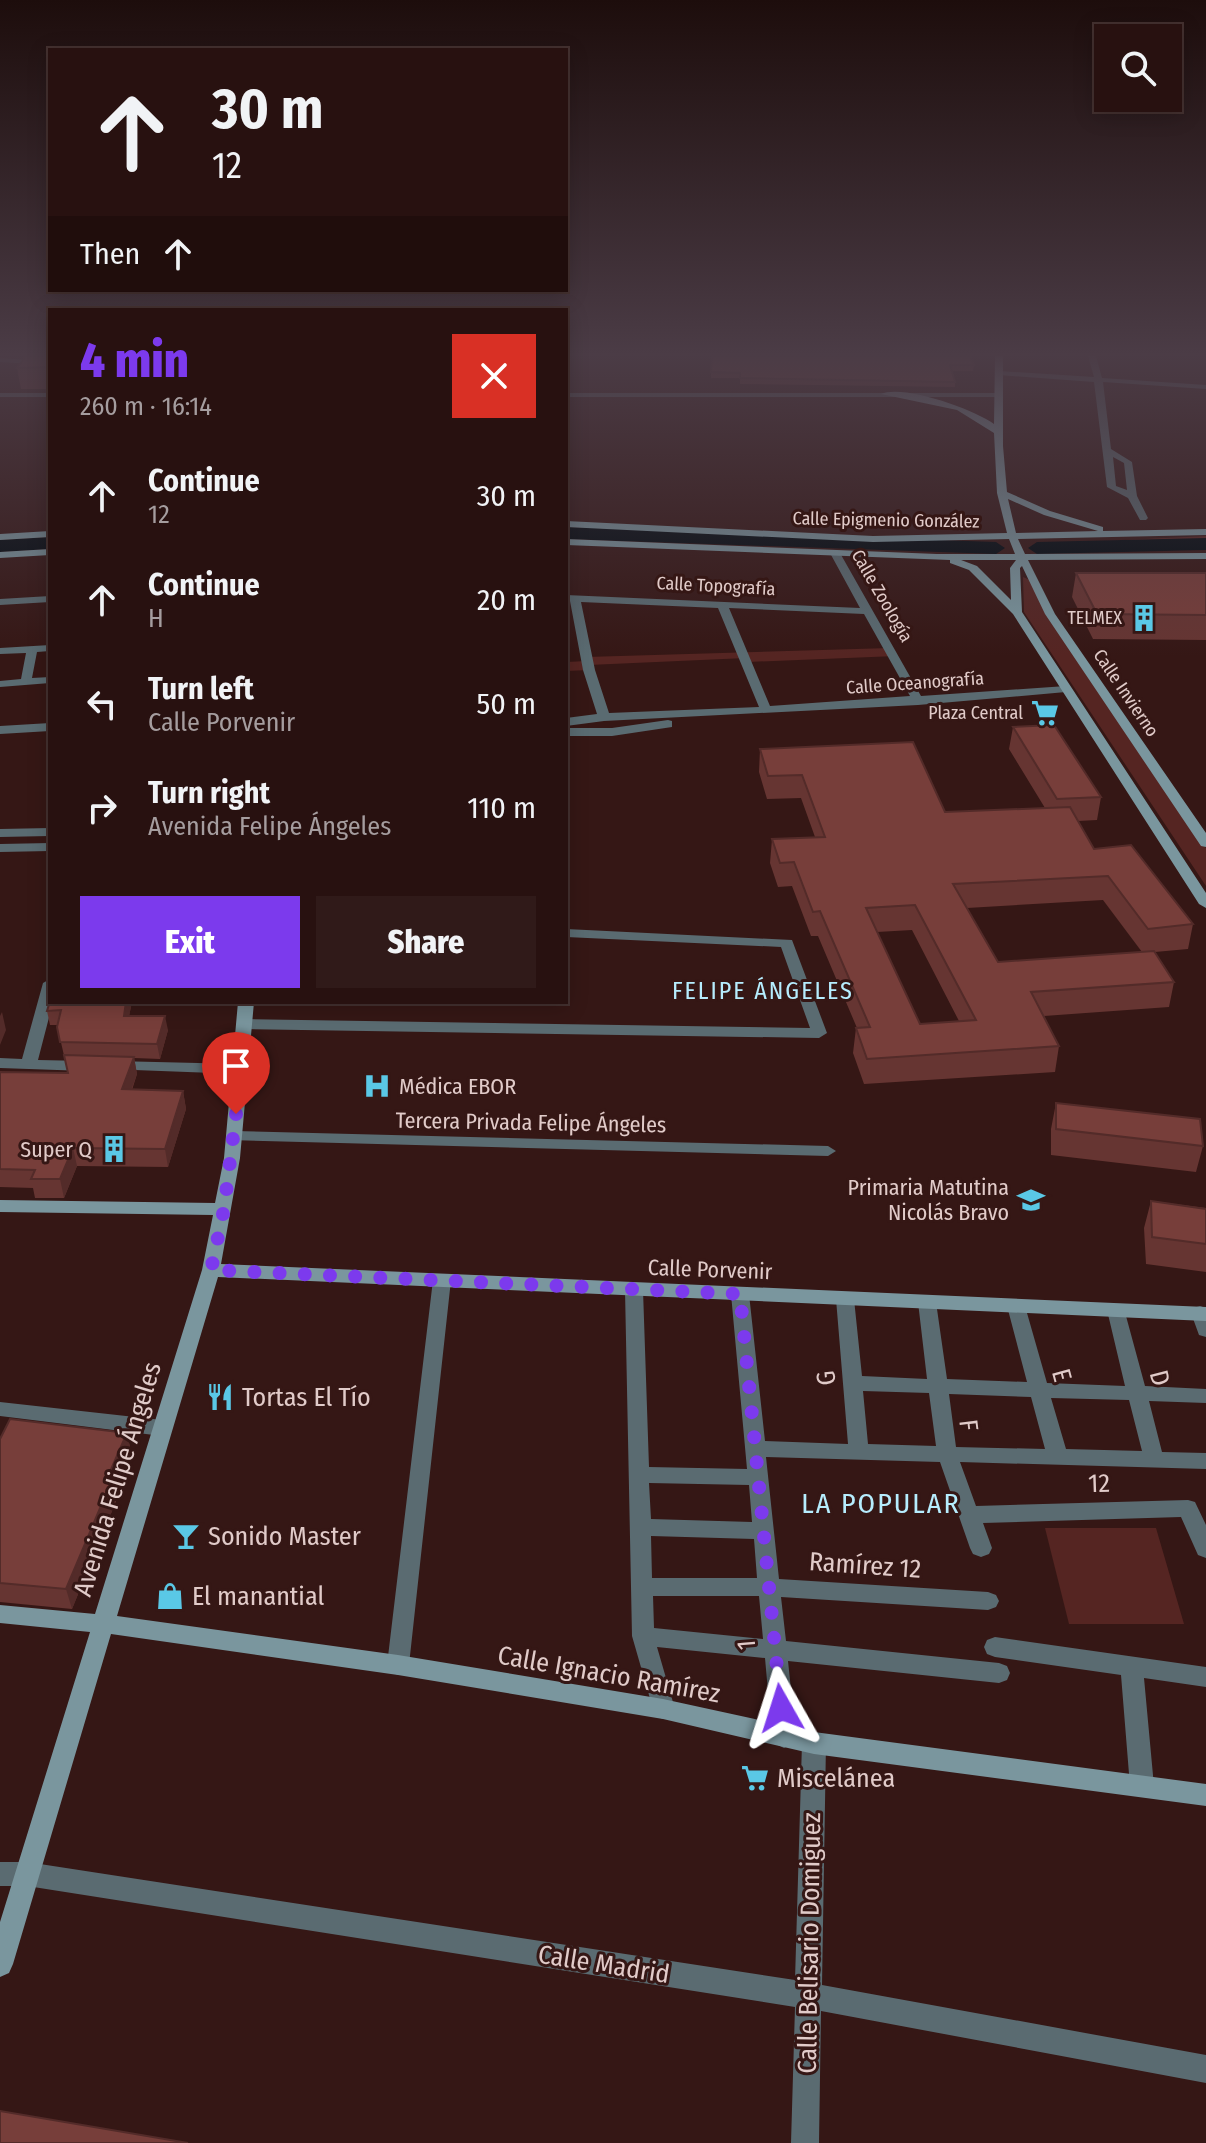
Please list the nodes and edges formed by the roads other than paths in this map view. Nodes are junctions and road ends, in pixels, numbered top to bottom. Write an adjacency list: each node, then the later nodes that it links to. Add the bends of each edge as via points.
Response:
1 (1000, 456): 4 (street, Calle Invierno)
2 (1107, 456): 5 (street, via 1112,487)
3 (1118, 456): 5 (street, via 1128,462)
4 (1002, 493): 10 (street, via 1047,513); 12 (street, Calle Invierno)
5 (1132, 496): 6 (street)
6 (1143, 518)
7 (568, 524): 12 (street, Calle Epigmenio González, via 873,539)
8 (1206, 532): 10 (street, Calle Epigmenio González)
9 (48, 534): 11 (street)
10 (1125, 534): 12 (street, Calle Epigmenio González)
11 (0, 537)
12 (1013, 538): 19 (street, Calle Invierno)
13 (568, 542): 15 (street, Calle Epigmenio González)
14 (48, 552): 16 (street)
15 (835, 553): 18 (street, Calle Epigmenio González); 24 (street, Calle Zoología)
16 (0, 555)
17 (1206, 556): 19 (street, Calle Epigmenio González)
18 (937, 557): 19 (street, Calle Epigmenio González); 25 (street, via 973,568)
19 (1023, 557): 25 (street, via 1015,568); 42 (street, Calle Invierno, via 1050,614)
20 (570, 598): 23 (street, Calle Topografía); 35 (street)
21 (48, 599): 22 (street)
22 (0, 602)
23 (722, 605): 24 (street, Calle Topografía); 34 (street)
24 (865, 611): 33 (street, Calle Zoología)
25 (1017, 612): 32 (street)
26 (48, 648): 27 (street)
27 (32, 649): 28 (street); 30 (street)
28 (0, 651)
29 (48, 680): 30 (street)
30 (26, 682): 31 (street)
31 (0, 684)
32 (1066, 689): 33 (street, Calle Oceanografía); 45 (street)
33 (918, 701): 34 (street, Calle Oceanografía)
34 (766, 710): 35 (street, Calle Oceanografía); 39 (street, Calle Oceanografía, via 612,732)
35 (604, 717): 36 (street, Calle Oceanografía)
36 (568, 722)
37 (48, 727): 38 (street)
38 (0, 730)
39 (568, 732)
40 (48, 832): 41 (street)
41 (0, 833)
42 (1206, 843)
43 (48, 847): 44 (street)
44 (0, 848)
45 (1206, 904)
46 (568, 933): 49 (street, via 787,943 819,1033)
47 (48, 991): 51 (street)
48 (246, 1004): 49 (street, Avenida Felipe Ángeles)
49 (244, 1024): 52 (street, Avenida Felipe Ángeles)
50 (0, 1063): 51 (street)
51 (29, 1064): 52 (street)
52 (240, 1069): 53 (street, Avenida Felipe Ángeles)
53 (234, 1136): 54 (street, Tercera Privada Felipe Ángeles); 56 (street, Avenida Felipe Ángeles)
54 (828, 1151)
55 (0, 1206): 56 (street)
56 (224, 1209): 57 (street, Avenida Felipe Ángeles)
57 (211, 1270): 58 (street, Calle Porvenir); 72 (street, Avenida Felipe Ángeles)
58 (442, 1280): 59 (street, Calle Porvenir); 94 (street)
59 (634, 1290): 60 (street, Calle Porvenir); 79 (street)
60 (740, 1294): 61 (street, Calle Porvenir); 73 (street)
61 (845, 1299): 62 (street, Calle Porvenir); 66 (street, G)
62 (927, 1302): 63 (street, Calle Porvenir); 67 (street, F)
63 (1016, 1306): 64 (street, Calle Porvenir); 68 (street, E)
64 (1116, 1310): 65 (street, Calle Porvenir); 69 (street, D)
65 (1204, 1319)
66 (853, 1383): 67 (street); 74 (street, G)
67 (938, 1385): 68 (street); 75 (street, F)
68 (1038, 1389): 69 (street); 76 (street, E)
69 (1137, 1392): 70 (street); 77 (street, D)
70 (1206, 1396)
71 (0, 1409): 72 (street)
72 (162, 1428): 90 (street, Avenida Felipe Ángeles)
73 (755, 1449): 74 (street); 80 (street)
74 (859, 1452): 75 (street)
75 (947, 1454): 76 (street); 81 (street, F)
76 (1058, 1458): 77 (street)
77 (1154, 1460): 78 (street)
78 (1206, 1461)
79 (639, 1475): 80 (street); 82 (street)
80 (758, 1477): 83 (street)
81 (968, 1515): 84 (street, F); 85 (street, 12, via 1188,1508)
82 (640, 1527): 83 (street); 86 (street)
83 (764, 1540): 87 (street, 1)
84 (981, 1548)
85 (1206, 1549)
86 (642, 1587): 87 (street, Ramírez 12); 91 (street)
87 (769, 1587): 88 (street, Ramírez 12); 93 (street, 1)
88 (988, 1601)
89 (0, 1614): 90 (street, Calle Ignacio Ramírez)
90 (105, 1624): 94 (street, Calle Ignacio Ramírez); 104 (street, Avenida Felipe Ángeles)
91 (643, 1636): 93 (street); 98 (street)
92 (995, 1647): 95 (street)
93 (774, 1650): 96 (street); 99 (street, 1)
94 (398, 1665): 98 (street, Calle Ignacio Ramírez)
95 (1132, 1666): 97 (street); 101 (street)
96 (999, 1673)
97 (1206, 1677)
98 (663, 1709): 99 (street, Calle Ignacio Ramírez)
99 (784, 1737): 100 (street, Calle Ignacio Ramírez)
100 (814, 1743): 101 (street, Calle Ignacio Ramírez); 106 (street, Calle Belisario Domiguez)
101 (1142, 1786): 102 (street, Calle Ignacio Ramírez)
102 (1206, 1795)
103 (0, 1874): 104 (street, Calle Madrid)
104 (27, 1874): 105 (street, Avenida Felipe Ángeles); 106 (street, Calle Madrid)
105 (0, 1964)
106 (806, 1995): 107 (street, Calle Madrid); 108 (street, Calle Belisario Domiguez)
107 (1206, 2069)
108 (805, 2143)

